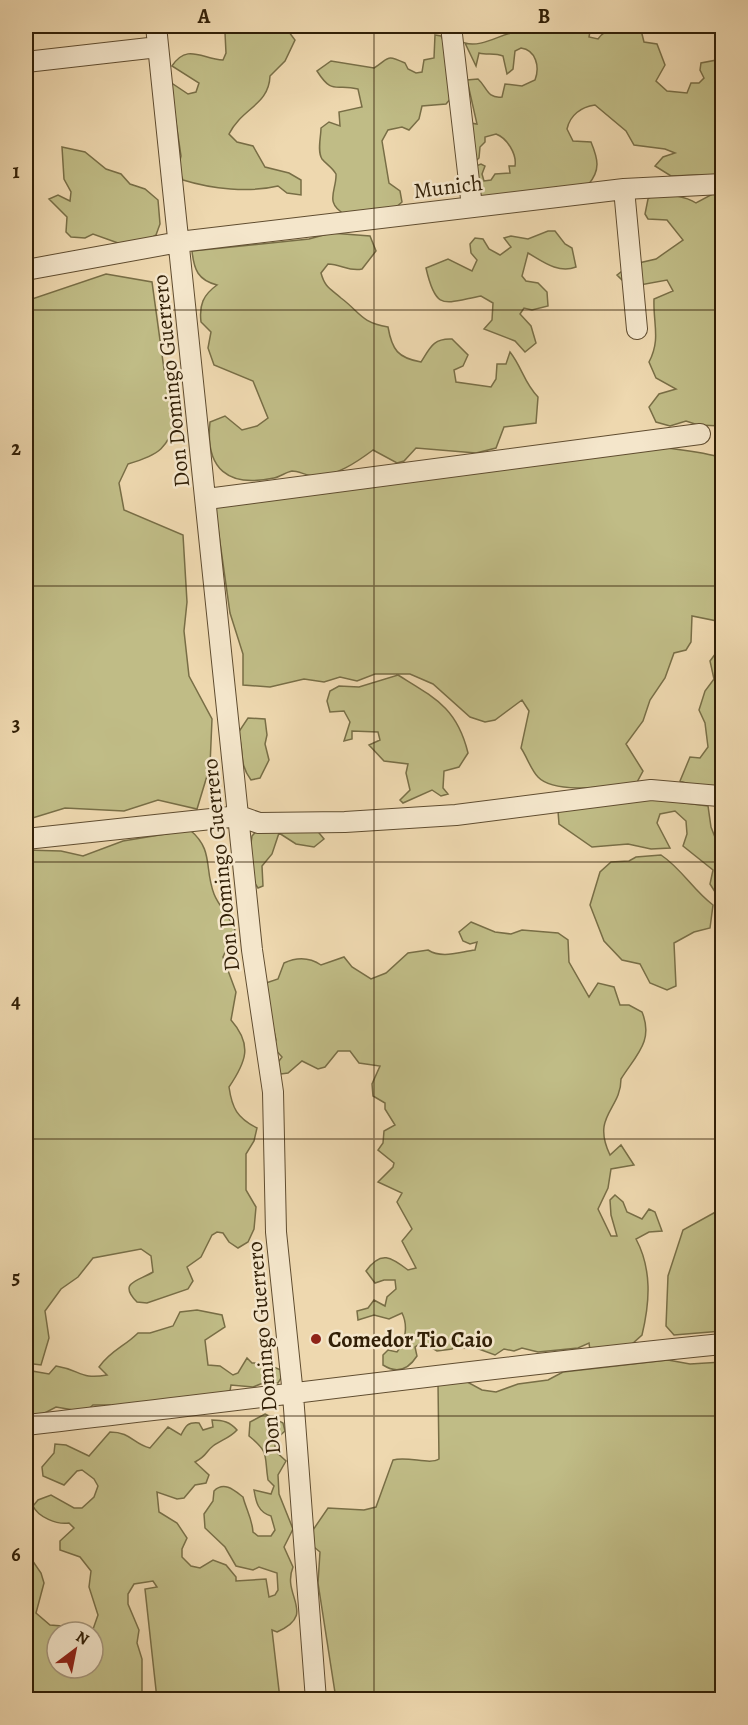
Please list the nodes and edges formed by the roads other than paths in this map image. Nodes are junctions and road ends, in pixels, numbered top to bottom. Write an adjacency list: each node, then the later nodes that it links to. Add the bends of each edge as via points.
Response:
1 (159, 26): 3 (street, Don Domingo Guerrero)
2 (451, 26): 7 (street)
3 (158, 47): 4 (street); 8 (street, Don Domingo Guerrero)
4 (26, 62)
5 (723, 184): 6 (street, Munich)
6 (624, 189): 7 (street, Munich); 10 (street)
7 (472, 207): 8 (street, Munich)
8 (179, 242): 9 (street, Munich); 12 (street, Don Domingo Guerrero)
9 (26, 270)
10 (638, 329)
11 (700, 434): 12 (street)
12 (207, 499): 14 (street, Don Domingo Guerrero)
13 (719, 796): 14 (street, via 651,790 456,815 345,822 259,823)
14 (238, 816): 15 (street); 17 (street, Don Domingo Guerrero, via 273,1092 276,1232)
15 (26, 839)
16 (723, 1344): 17 (street, via 535,1362)
17 (293, 1395): 18 (street); 19 (street, Don Domingo Guerrero)
18 (26, 1425)
19 (316, 1700)

